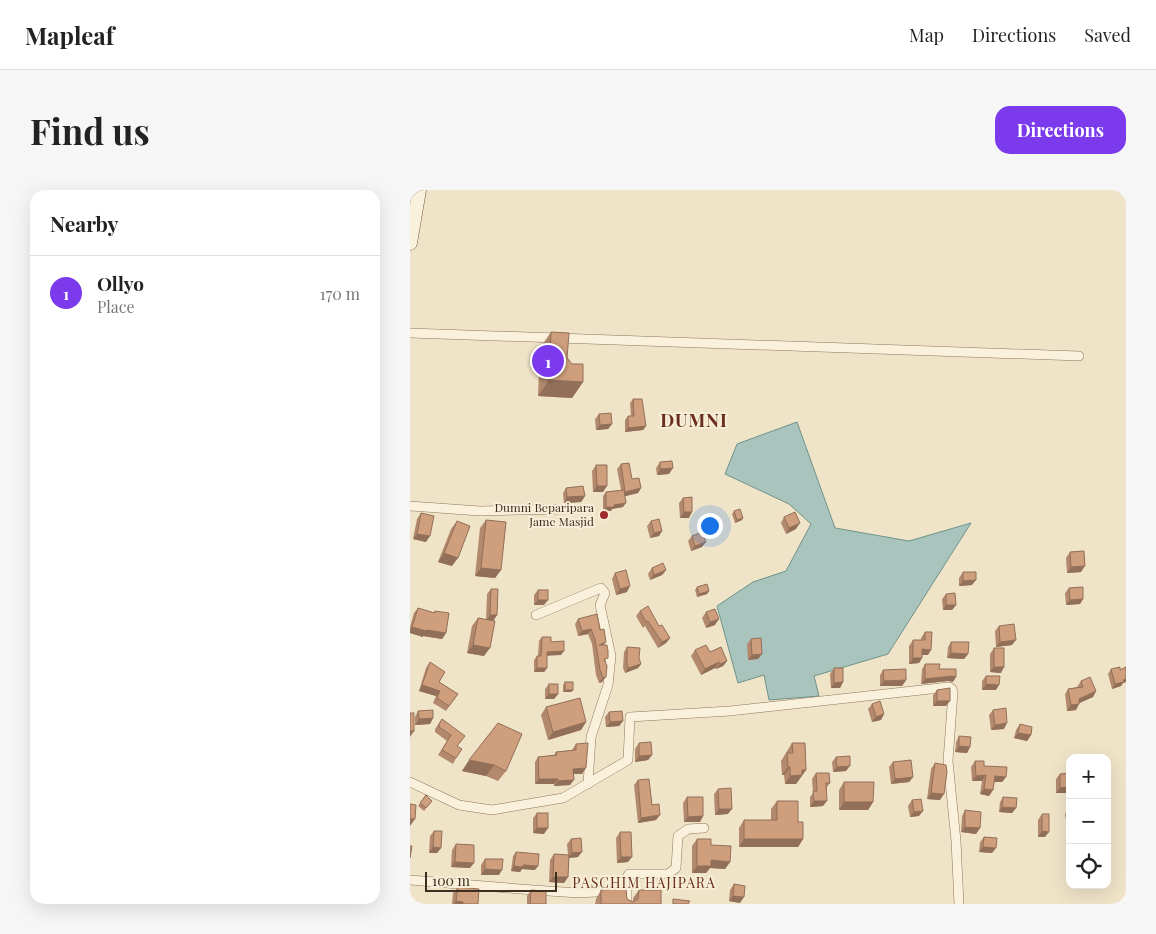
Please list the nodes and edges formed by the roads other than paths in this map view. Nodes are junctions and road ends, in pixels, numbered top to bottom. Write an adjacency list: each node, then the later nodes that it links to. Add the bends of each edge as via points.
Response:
1 (419, 190): 2 (street)
2 (410, 243)
3 (410, 333): 4 (street)
4 (1079, 356)
5 (410, 506): 6 (street, via 480,512)
6 (567, 509)
7 (536, 615): 9 (street, via 601,588 605,593 600,605 611,656 608,685 591,737)
8 (410, 782): 9 (street, via 459,805 492,810 562,798)
9 (588, 784): 14 (street, via 628,760 630,716 730,711 949,687 953,692 948,761)
10 (704, 828): 12 (street, via 688,829 678,836 676,868 668,874 629,874)
11 (410, 880): 12 (street, via 579,893)
12 (626, 891): 13 (street)
13 (627, 904)
14 (959, 904)

